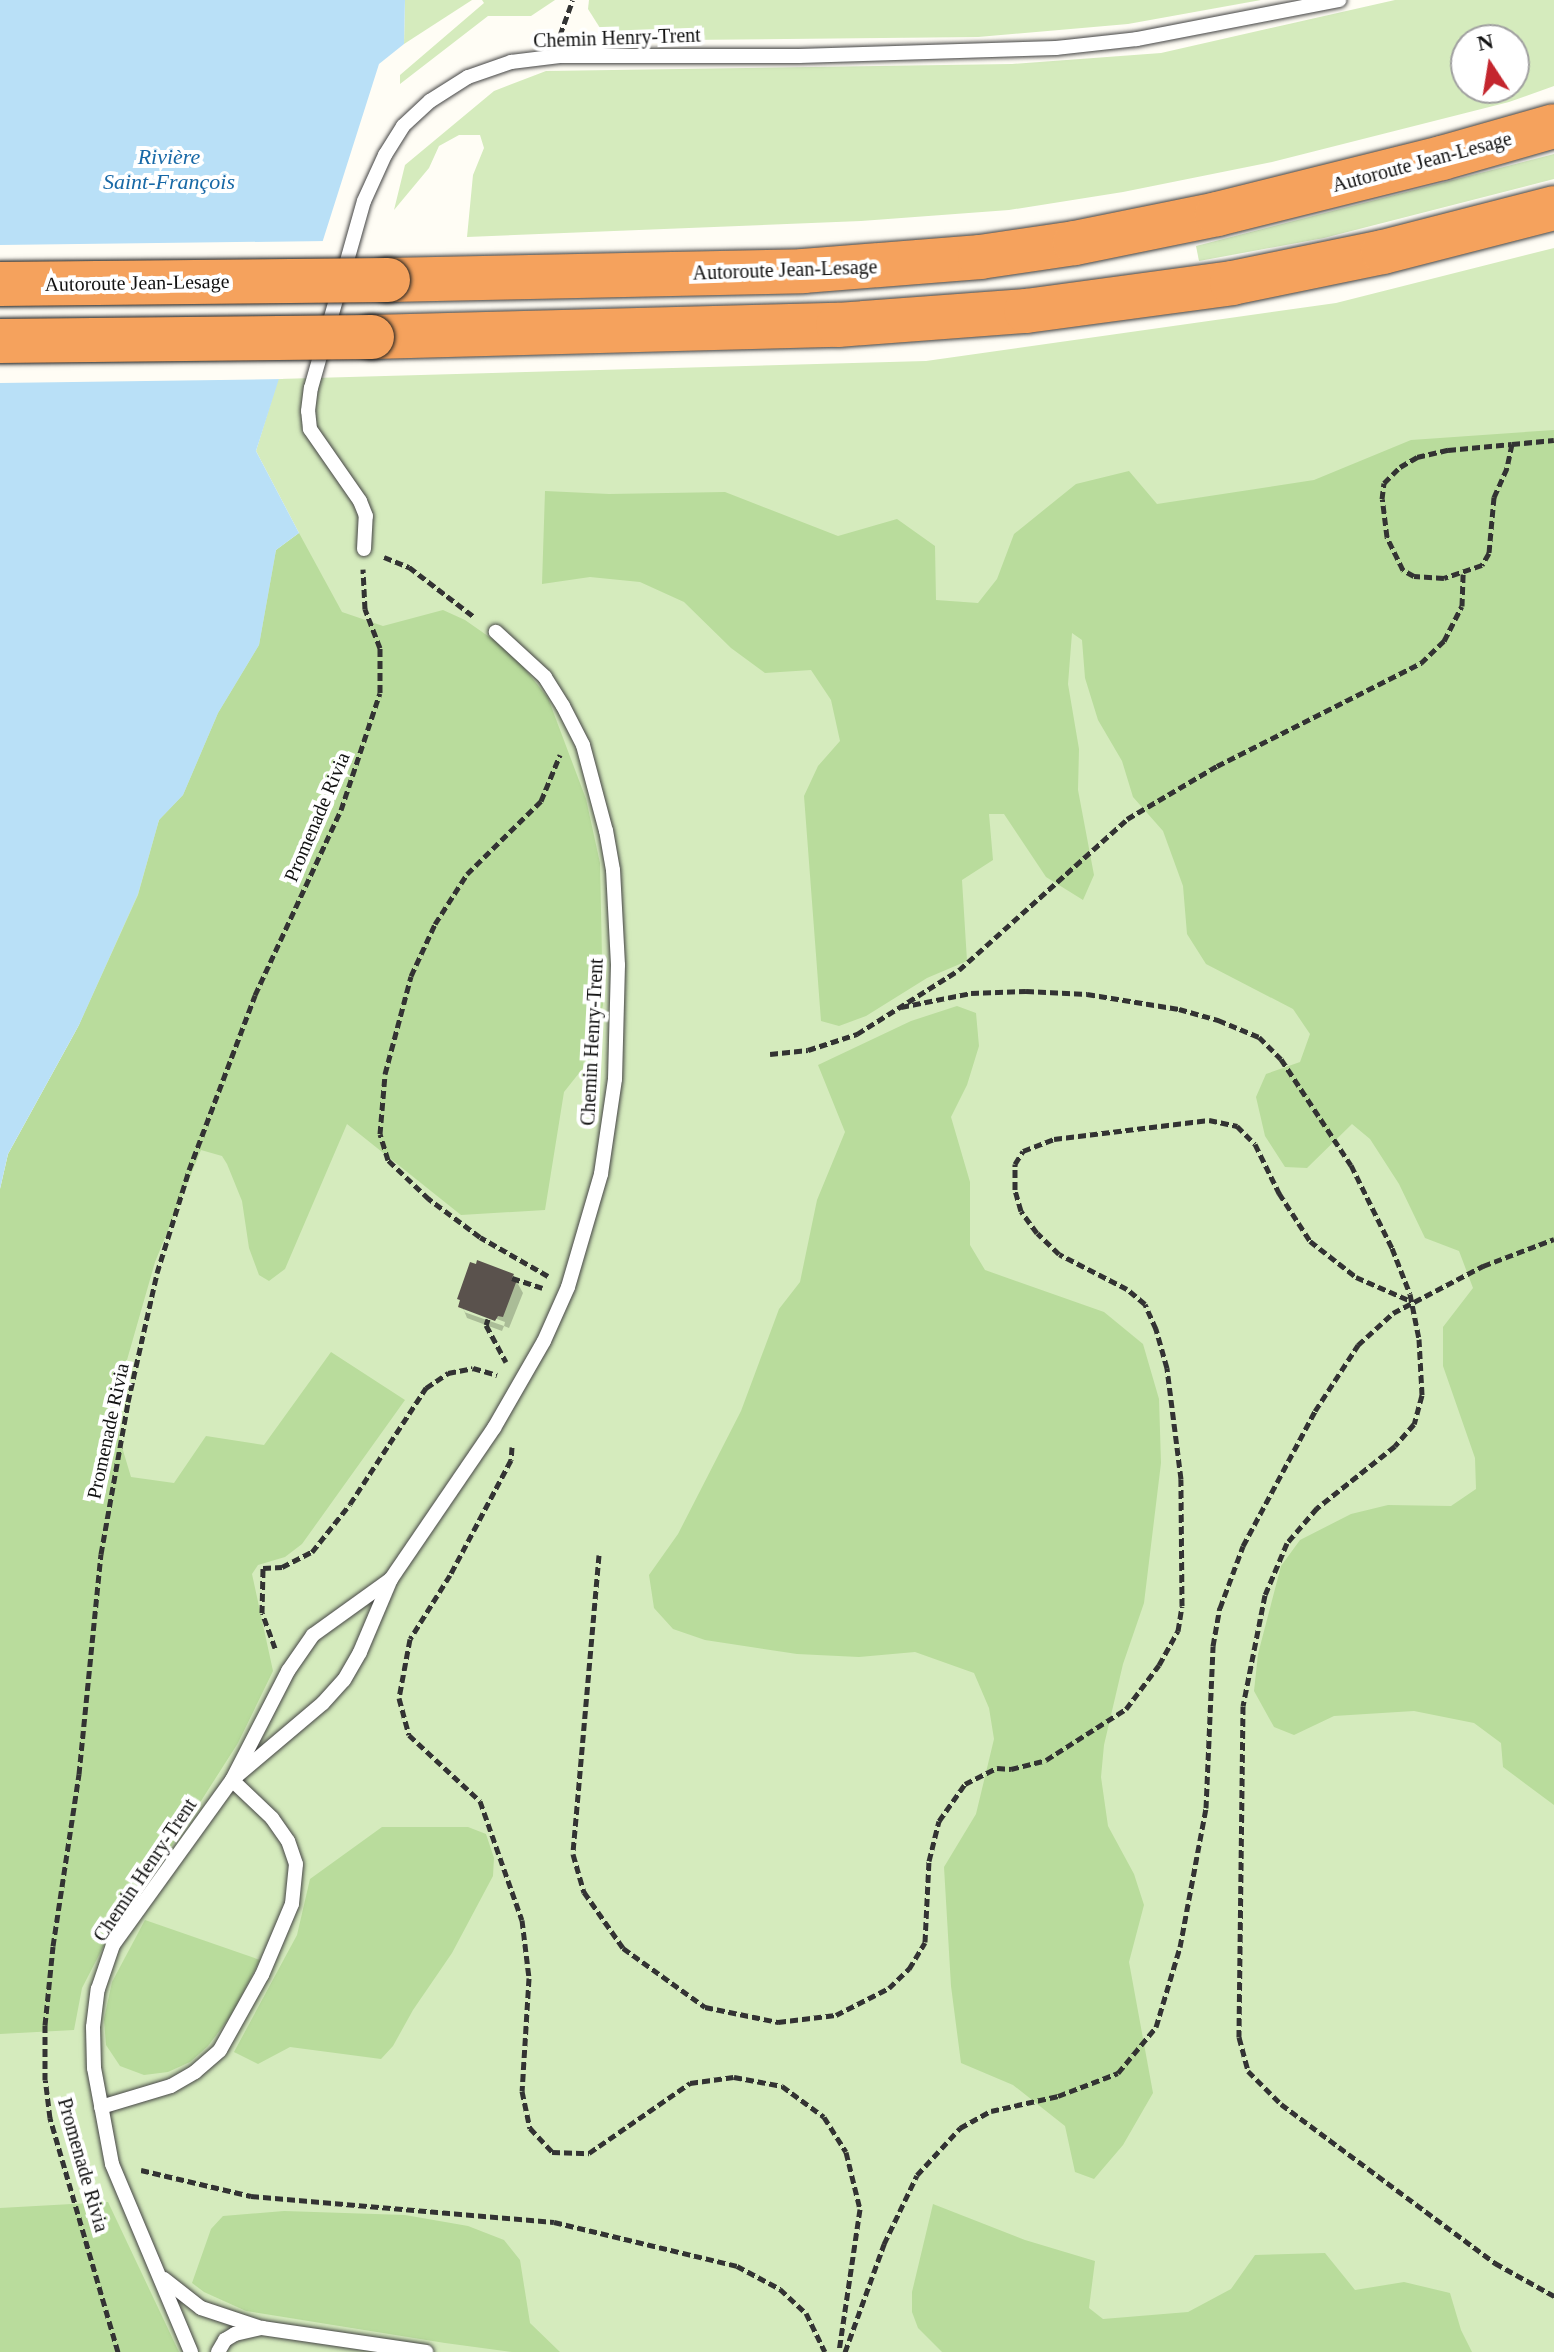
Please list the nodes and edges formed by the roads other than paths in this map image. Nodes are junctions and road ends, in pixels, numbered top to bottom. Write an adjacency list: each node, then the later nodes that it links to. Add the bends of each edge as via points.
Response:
1 (1339, 0): 6 (lane, Chemin Henry-Trent, via 1137,39 1056,48 560,56 511,62 468,77 403,126 385,155 364,201 308,411 315,441 360,501 366,516)
2 (1554, 126): 4 (highway, Autoroute Jean-Lesage, bridge, via 1217,214 980,257 803,271)
3 (1554, 208): 5 (highway, bridge, via 1269,276 1041,309 838,325)
4 (0, 284)
5 (0, 341)
6 (364, 549)
7 (496, 632): 8 (lane, Chemin Henry-Trent, via 545,677 573,725 597,790 613,870 618,965 615,1079 587,1231 568,1287 519,1388)
8 (391, 1579): 9 (lane, Chemin Henry-Trent, via 344,1680); 9 (lane, Chemin Henry-Trent, via 313,1635 288,1671)
9 (232, 1780): 10 (lane, Chemin Henry-Trent, via 113,1945 98,1989 93,2027); 10 (lane, via 288,1841 296,1864 292,1904 262,1975 220,2050 171,2086)
10 (101, 2107): 11 (lane, Chemin Henry-Trent, via 112,2164)
11 (162, 2276): 12 (lane, via 201,2308); 13 (lane, Chemin Henry-Trent)
12 (262, 2328): 14 (lane, via 235,2334); 15 (lane)
13 (191, 2352)
14 (218, 2352)
15 (426, 2352)

